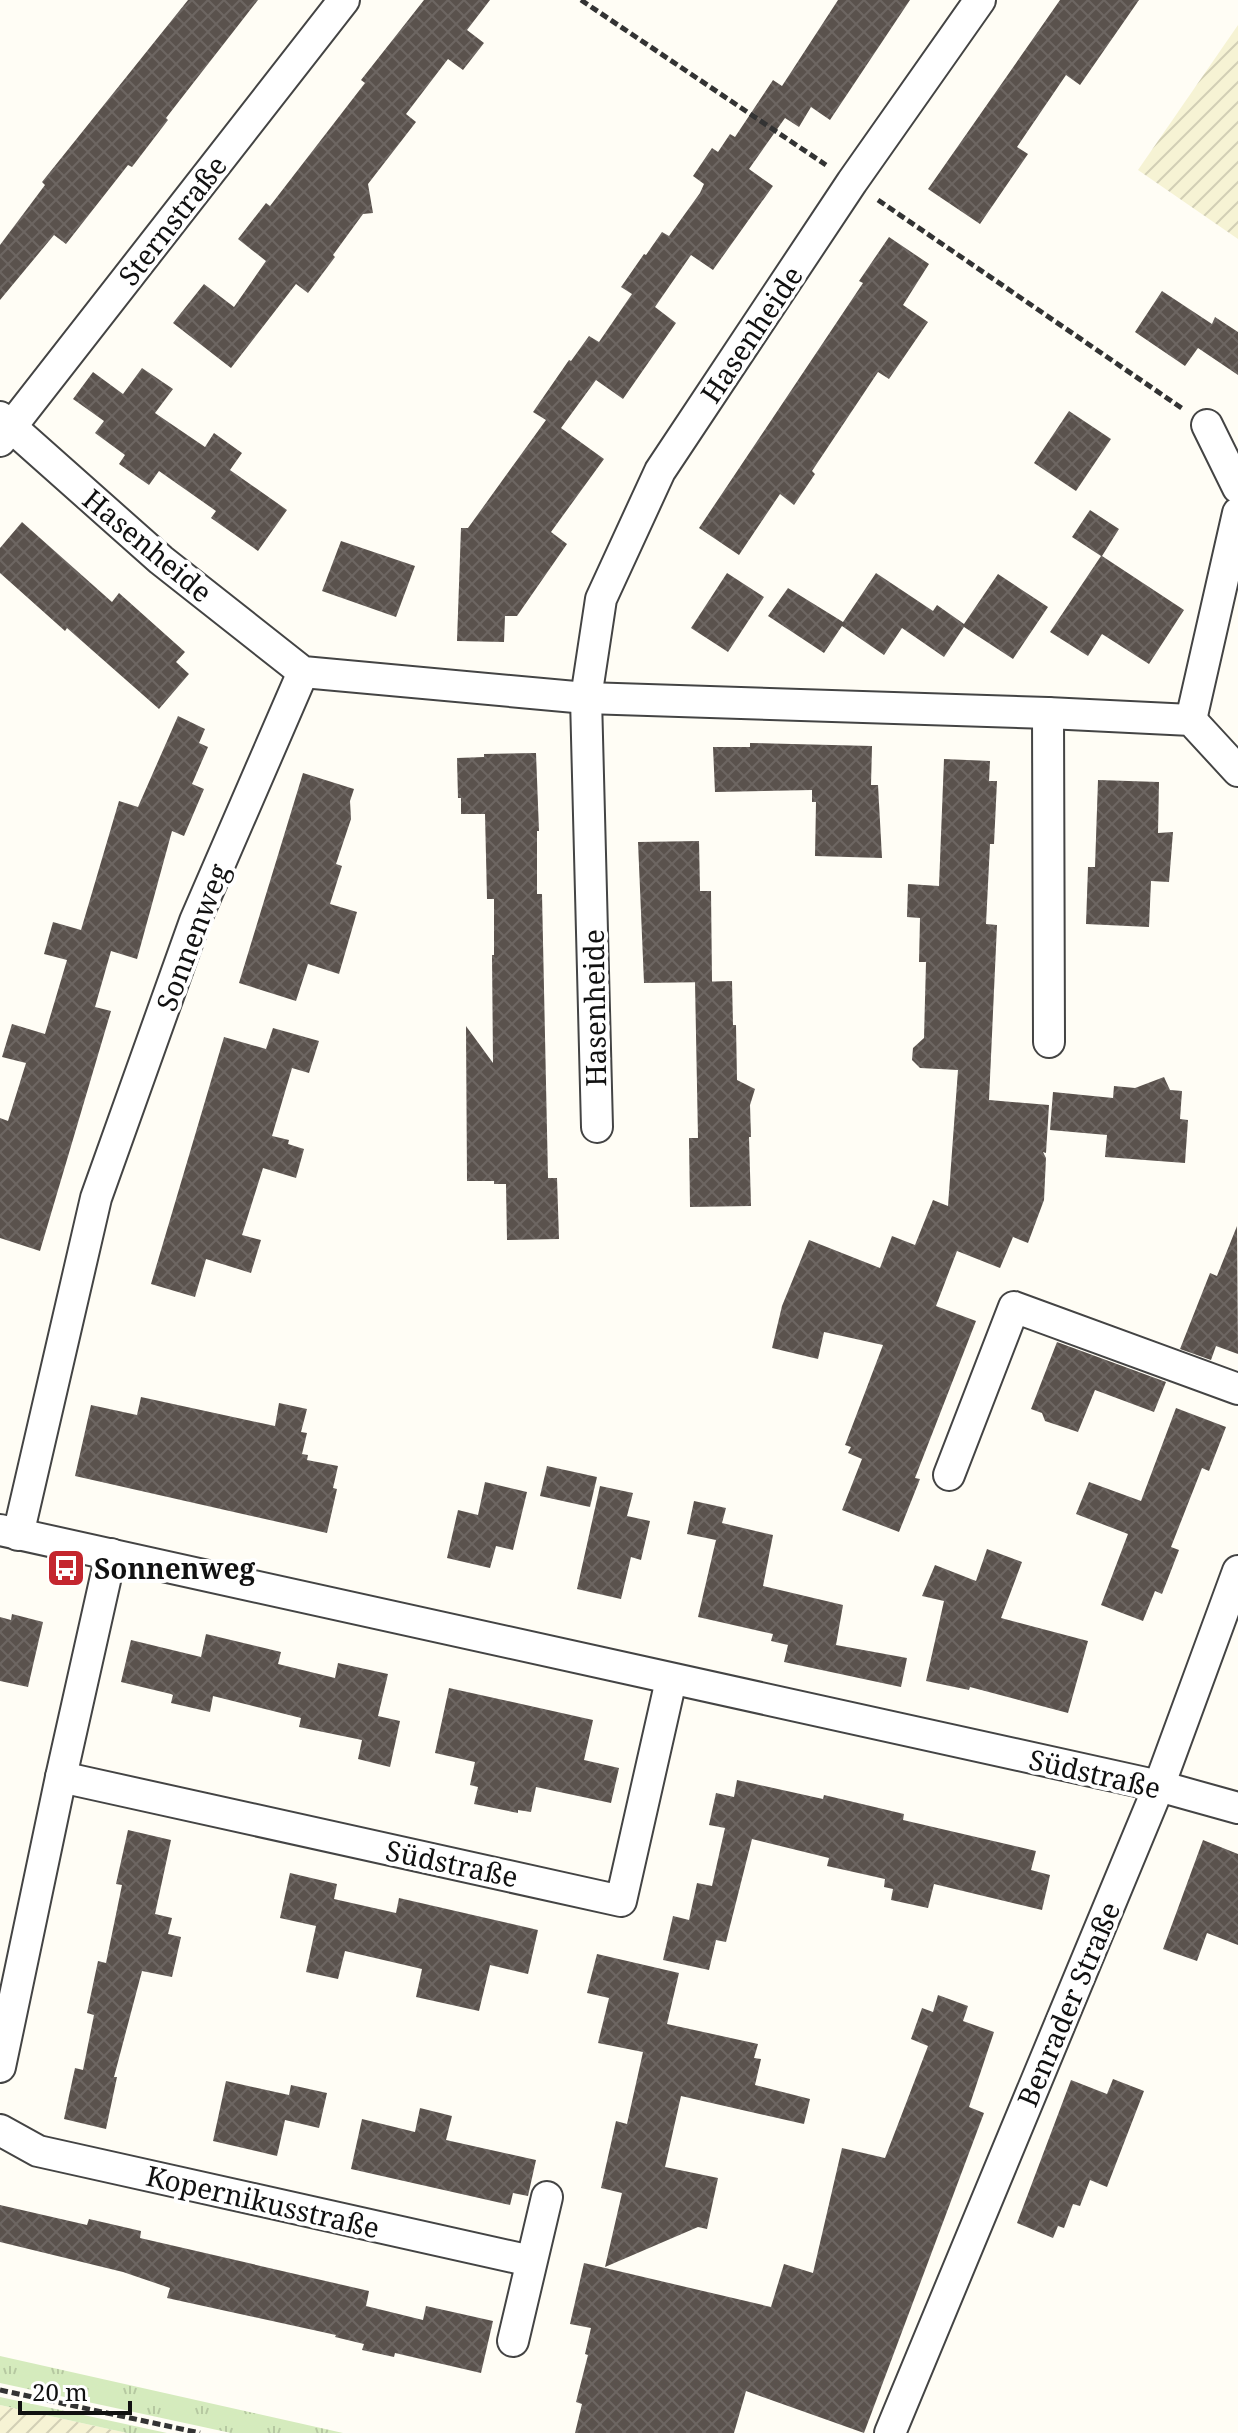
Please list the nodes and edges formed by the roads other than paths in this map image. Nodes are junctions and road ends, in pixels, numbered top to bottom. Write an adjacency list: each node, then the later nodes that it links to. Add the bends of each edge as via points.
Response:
1 (344, 0): 4 (street, Sternstraße)
2 (980, 0): 8 (street, Hasenheide, via 660,471 601,599)
3 (1207, 425): 5 (street)
4 (4, 428): 7 (street, Hasenheide)
5 (1238, 488)
6 (1238, 513): 10 (street)
7 (303, 672): 8 (street); 16 (street, Sonnenweg, via 195,921 96,1198)
8 (586, 698): 9 (street); 13 (street, Hasenheide)
9 (1048, 713): 10 (street); 12 (street)
10 (1191, 720): 11 (street)
11 (1238, 771)
12 (1049, 1042)
13 (597, 1127)
14 (1238, 1389): 15 (street, via 1014,1307)
15 (949, 1475)
16 (9, 1533): 17 (street, Südstraße)
17 (111, 1554): 19 (street, Südstraße); 20 (street)
18 (1238, 1571): 21 (street, Benrader Straße)
19 (671, 1680): 20 (street, Südstraße, via 621,1901); 21 (street, Südstraße)
20 (61, 1777): 23 (street)
21 (1159, 1786): 22 (street, Südstraße); 28 (street, Benrader Straße)
22 (1238, 1808)
23 (0, 2067)
24 (0, 2130): 26 (street, Kopernikusstraße, via 38,2151)
25 (547, 2197): 26 (street)
26 (531, 2261): 27 (street)
27 (513, 2341)
28 (890, 2433)

